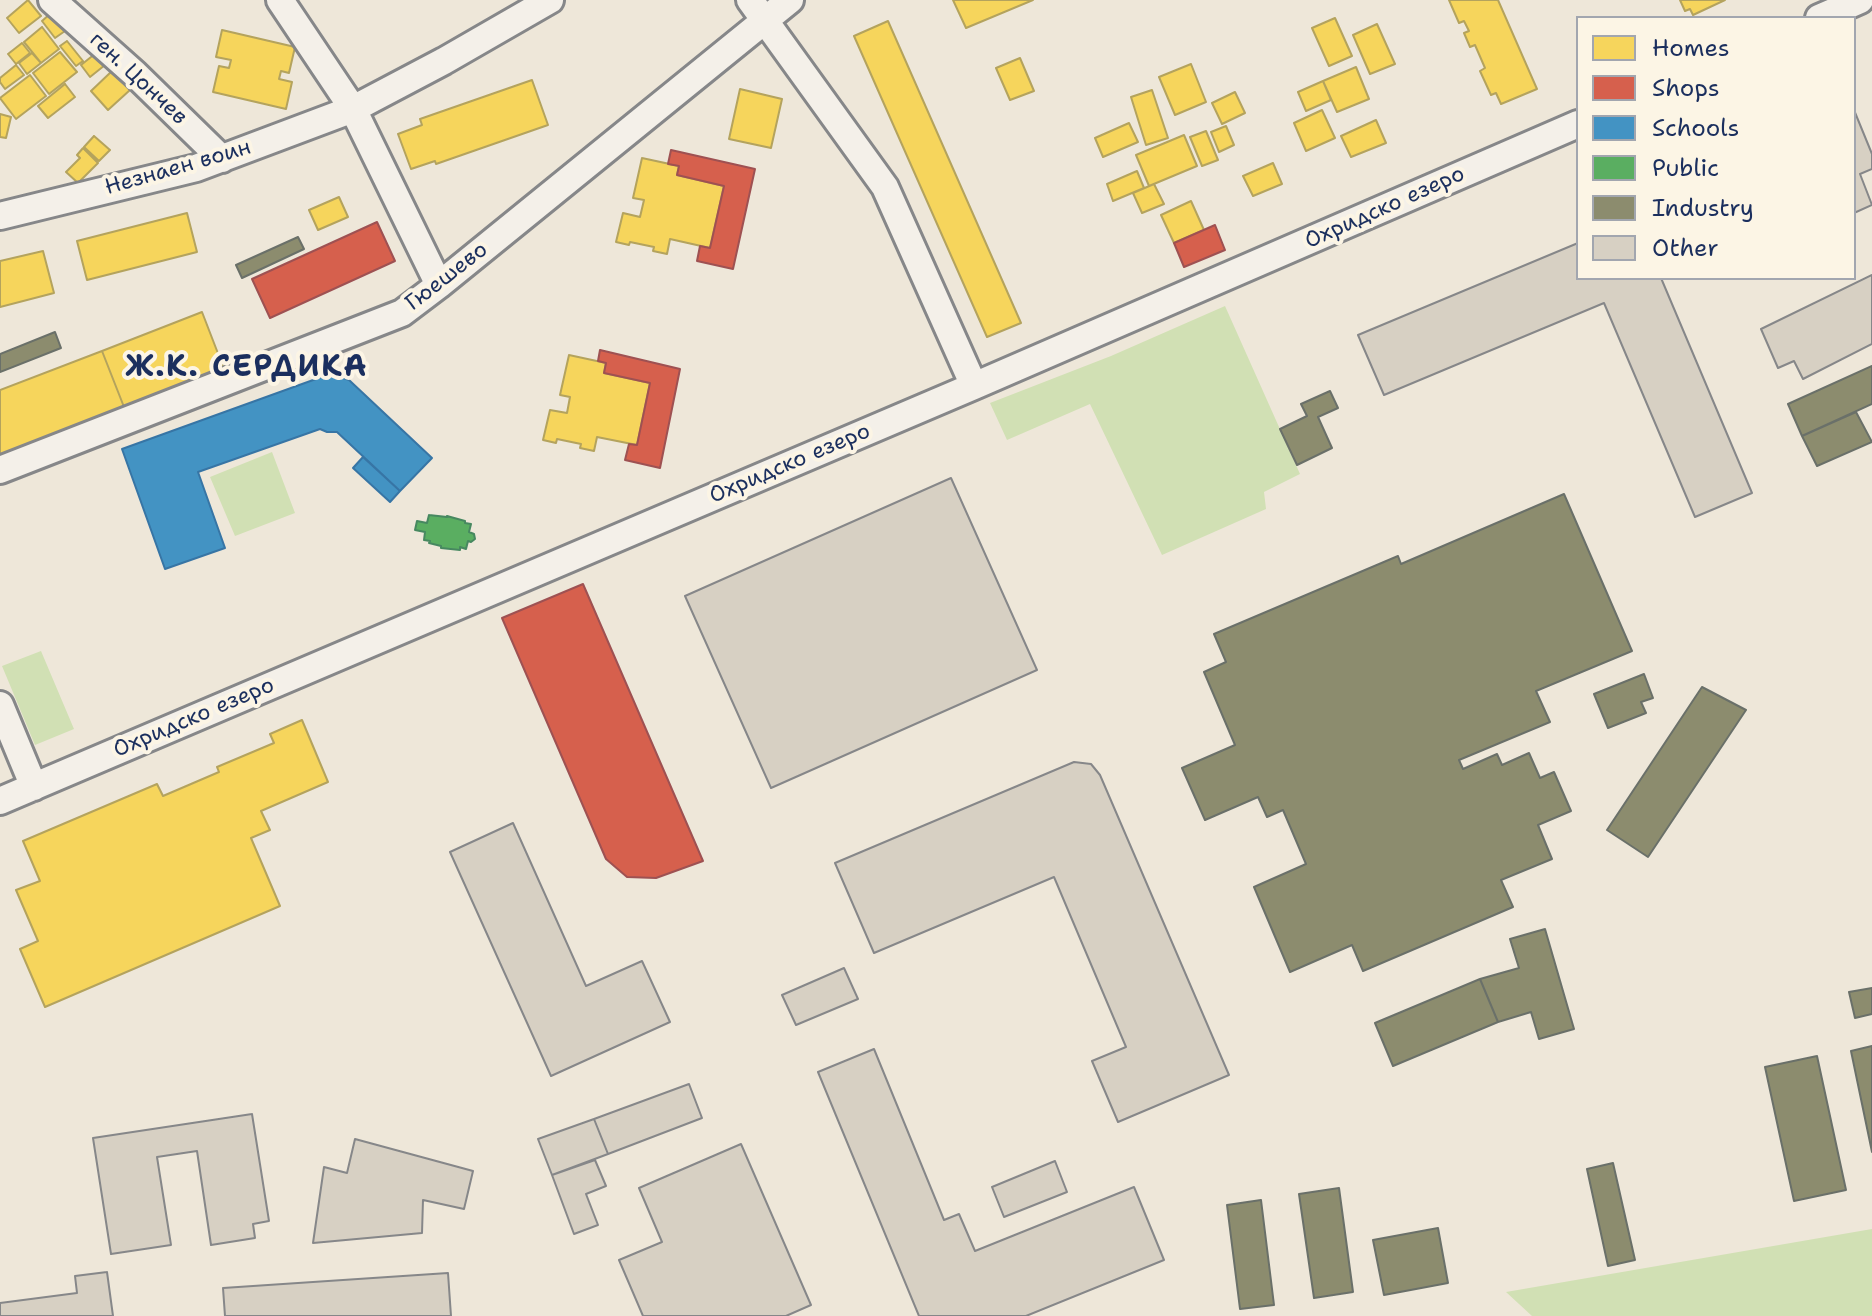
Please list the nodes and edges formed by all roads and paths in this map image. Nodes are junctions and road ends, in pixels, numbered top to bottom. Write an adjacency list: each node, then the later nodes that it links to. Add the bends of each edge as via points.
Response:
1 (52, 0): 10 (street, ген. Цончев)
2 (280, 0): 8 (street)
3 (550, 0): 8 (street, Незнаен воин)
4 (790, 0): 6 (street, Гюешево)
5 (1860, 0): 7 (street)
6 (757, 10): 12 (street, Гюешево); 13 (street, via 885,187)
7 (1824, 16)
8 (353, 109): 10 (street, Незнаен воин); 12 (street)
9 (1576, 125): 13 (street, Охридско езеро)
10 (222, 159): 11 (street, Незнаен воин)
11 (0, 216)
12 (439, 285): 14 (street, Гюешево, via 383,322)
13 (974, 386): 16 (street, Охридско езеро)
14 (0, 470)
15 (0, 705): 16 (street)
16 (34, 787): 17 (street, Охридско езеро)
17 (0, 801)

